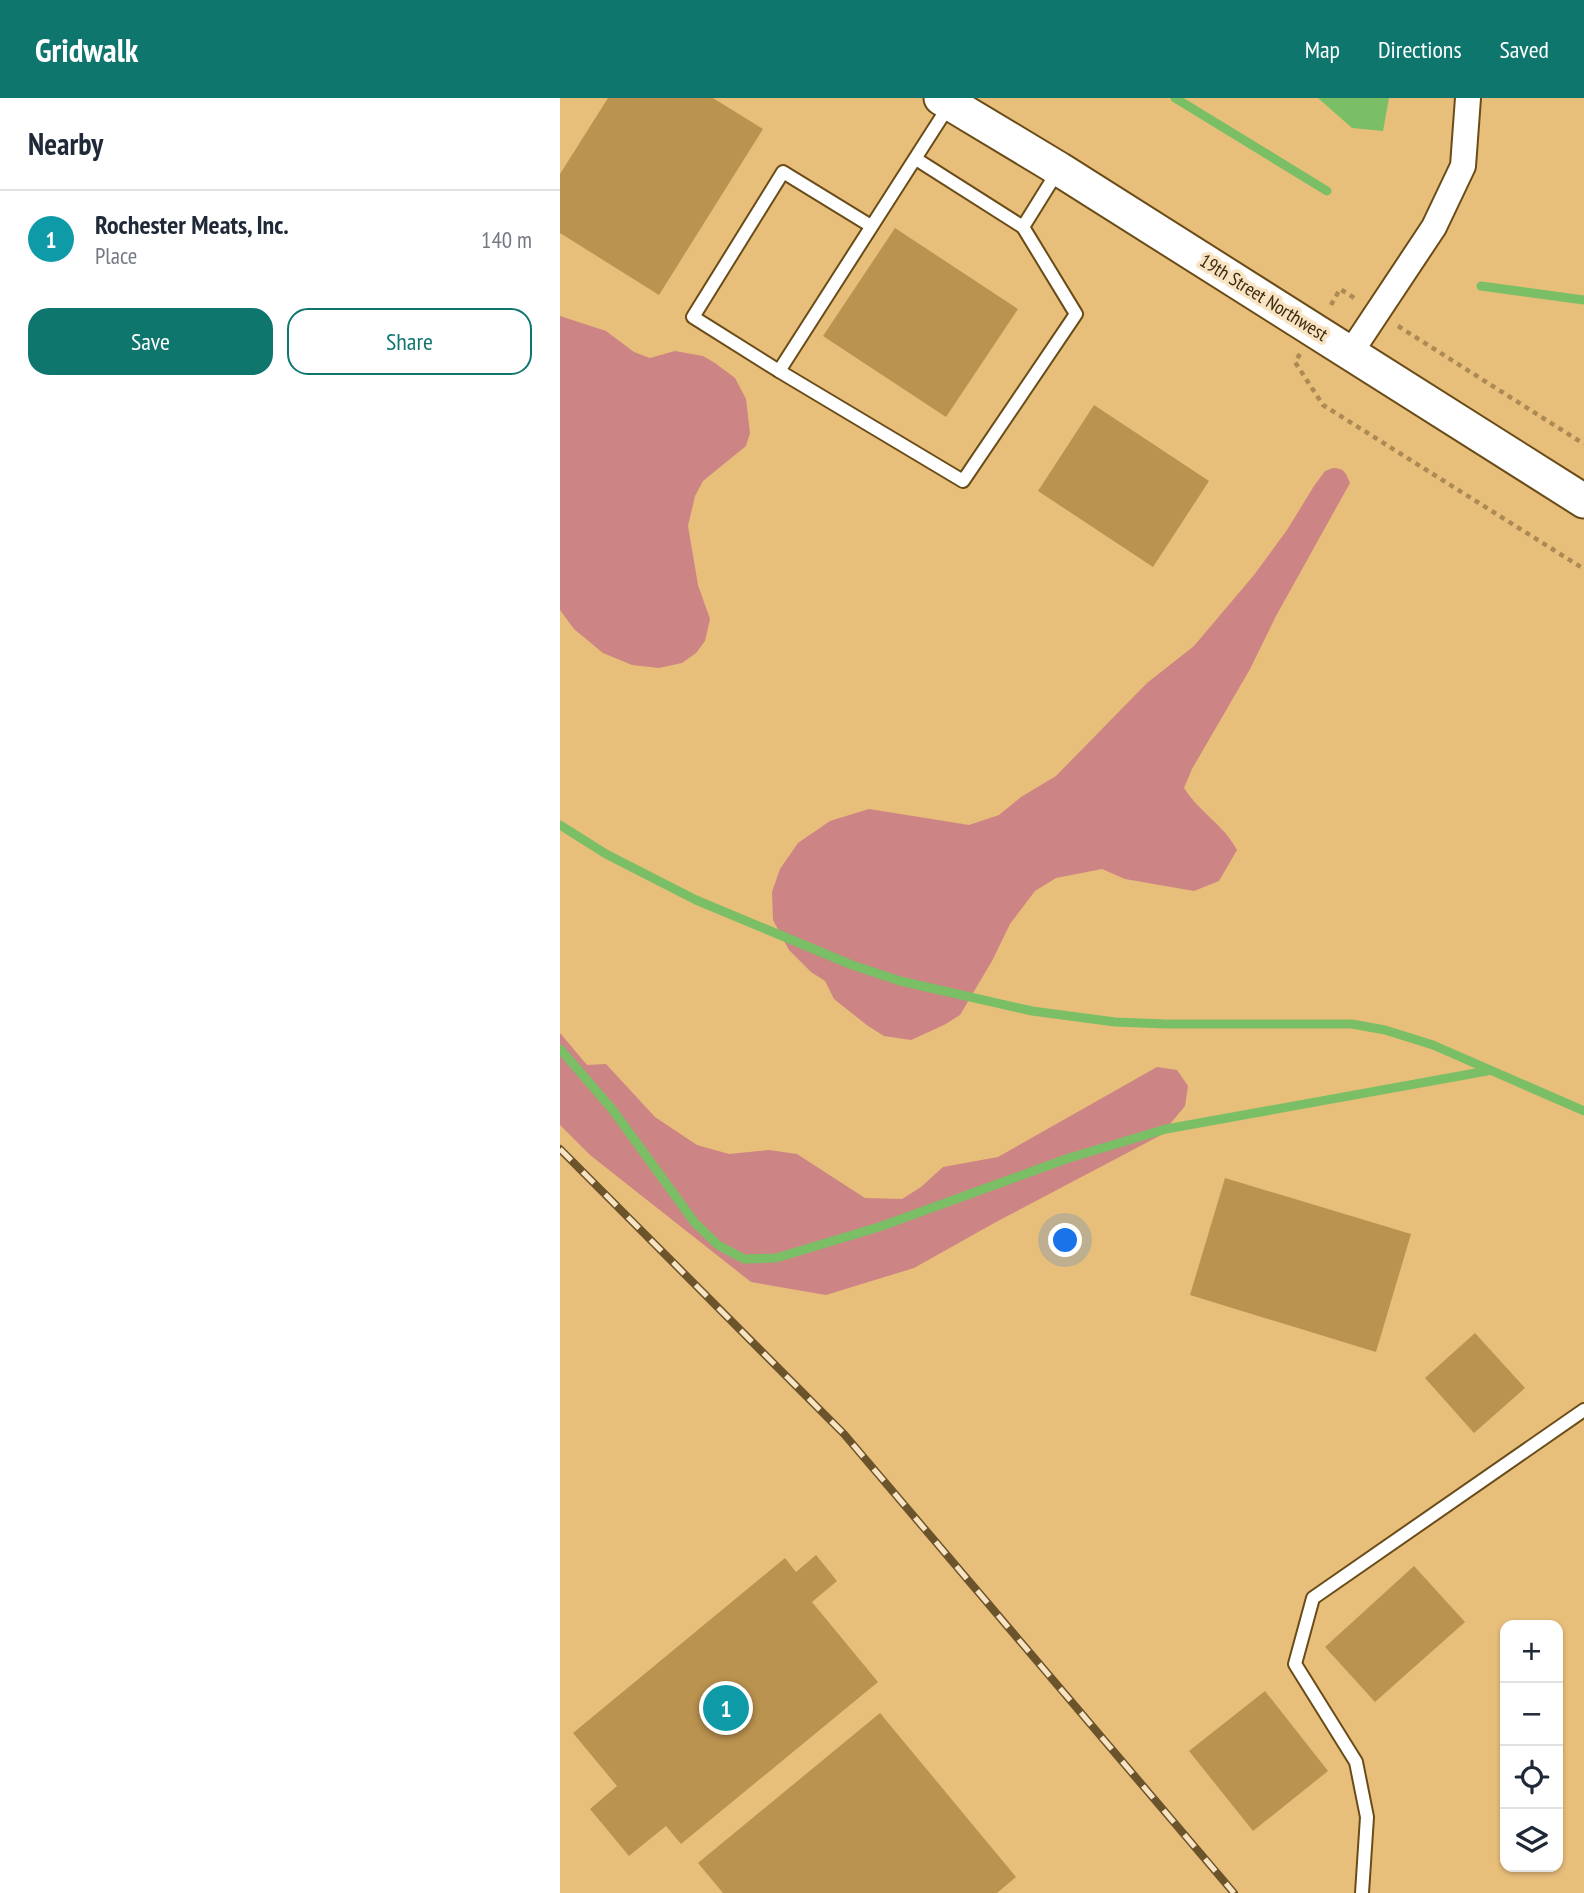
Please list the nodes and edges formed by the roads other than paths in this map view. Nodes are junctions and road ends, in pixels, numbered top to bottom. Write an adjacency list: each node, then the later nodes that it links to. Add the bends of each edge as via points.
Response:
1 (1468, 98): 7 (street, via 1463,166 1434,227)
2 (945, 101): 3 (lane); 4 (street, 19th Street Northwest)
3 (916, 159): 5 (lane); 6 (lane)
4 (1059, 169): 6 (lane); 7 (street, 19th Street Northwest)
5 (871, 226): 8 (lane); 8 (lane, via 783,172 693,317)
6 (1023, 227): 8 (lane, via 1076,314 962,481)
7 (1351, 352): 9 (street, 19th Street Northwest)
8 (779, 371)
9 (1584, 501)
10 (1584, 1410): 11 (lane, via 1313,1598 1295,1664 1356,1762 1367,1817)
11 (1362, 1893)

